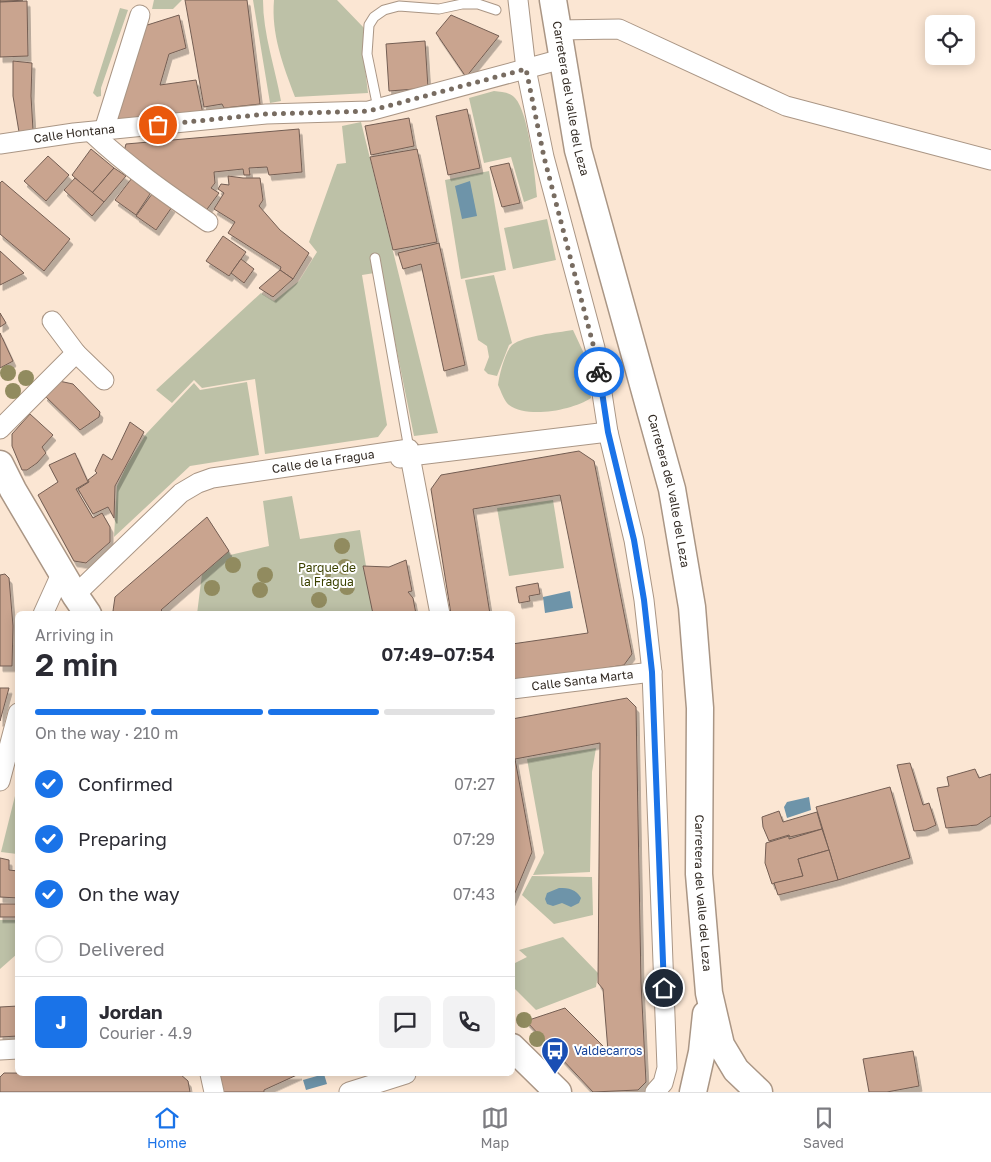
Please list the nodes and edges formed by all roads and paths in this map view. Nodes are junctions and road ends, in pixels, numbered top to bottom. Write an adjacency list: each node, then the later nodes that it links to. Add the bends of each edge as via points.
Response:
1 (518, 0): 7 (street)
2 (554, 0): 5 (main road, Carretera del valle del Leza)
3 (496, 10): 8 (lane, via 478,4 439,9 400,6 384,10 374,17 369,25 367,54)
4 (140, 16): 9 (street)
5 (558, 30): 6 (main road, Carretera del valle del Leza); 11 (street, via 619,29 786,106)
6 (562, 59): 7 (street, Calle Hontana); 29 (main road, Carretera del valle del Leza, via 578,150 672,489 692,607 700,708 699,874)
7 (526, 69): 8 (street, Calle Hontana); 18 (street, via 544,157 594,348)
8 (378, 108): 9 (street, Calle Hontana, via 369,111 266,114)
9 (97, 131): 10 (street, Calle Hontana); 12 (street, via 108,148 155,186)
10 (0, 144)
11 (991, 160)
12 (208, 222)
13 (375, 258): 19 (lane)
14 (52, 321): 15 (street)
15 (76, 353): 16 (street); 17 (street)
16 (104, 380)
17 (0, 429)
18 (608, 432): 19 (street); 25 (street, via 634,540)
19 (410, 452): 22 (street, via 206,491 188,503); 24 (street)
20 (0, 464): 21 (main road)
21 (62, 572): 22 (main road); 23 (street)
22 (81, 604)
23 (44, 611)
24 (439, 611)
25 (652, 672): 26 (street, Calle Santa Marta); 38 (street, via 667,1068 664,1083)
26 (515, 689)
27 (15, 724): 28 (street)
28 (0, 781)
29 (709, 993): 39 (main road, via 702,1052); 40 (main road, via 720,1045 736,1070)
30 (0, 1050): 31 (street)
31 (15, 1050)
32 (515, 1050): 37 (main road)
33 (210, 1076): 35 (street)
34 (400, 1076): 36 (street)
35 (214, 1092)
36 (348, 1092)
37 (558, 1092)
38 (655, 1092)
39 (693, 1092)
40 (759, 1092)

